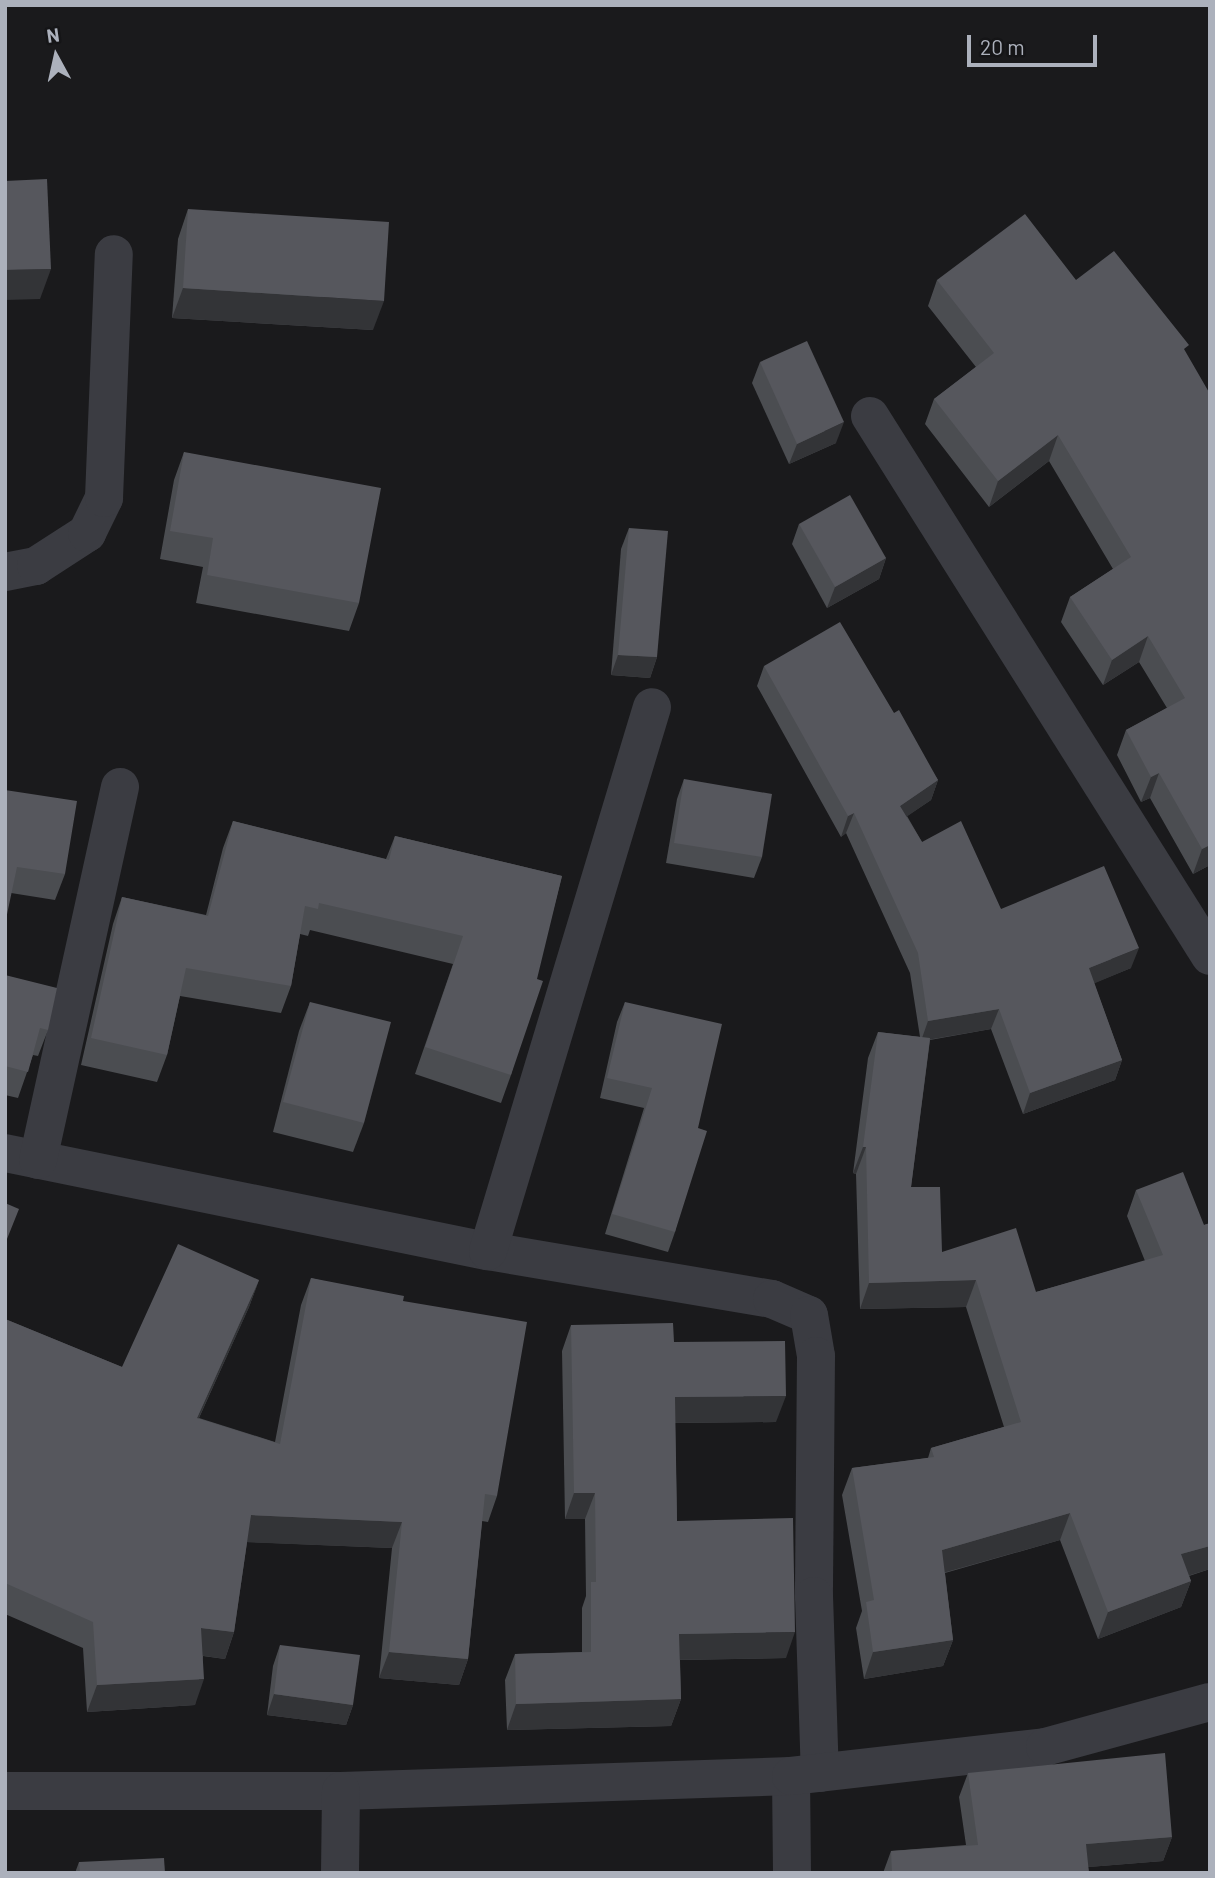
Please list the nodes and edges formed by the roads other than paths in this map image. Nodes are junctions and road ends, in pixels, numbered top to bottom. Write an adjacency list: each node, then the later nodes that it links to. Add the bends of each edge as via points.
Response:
1 (114, 254): 3 (street, via 104,498 87,533 36,566)
2 (870, 415): 6 (street)
3 (5, 572)
4 (652, 708): 8 (street)
5 (120, 787): 7 (street)
6 (1210, 956)
7 (22, 1156): 8 (street)
8 (488, 1251): 10 (street, via 772,1299 809,1315 816,1356 814,1596)
9 (1210, 1702): 10 (street, via 1045,1747)
10 (805, 1775): 12 (street); 14 (street)
11 (5, 1791): 12 (street)
12 (341, 1791): 13 (street)
13 (340, 1873)
14 (792, 1873)

